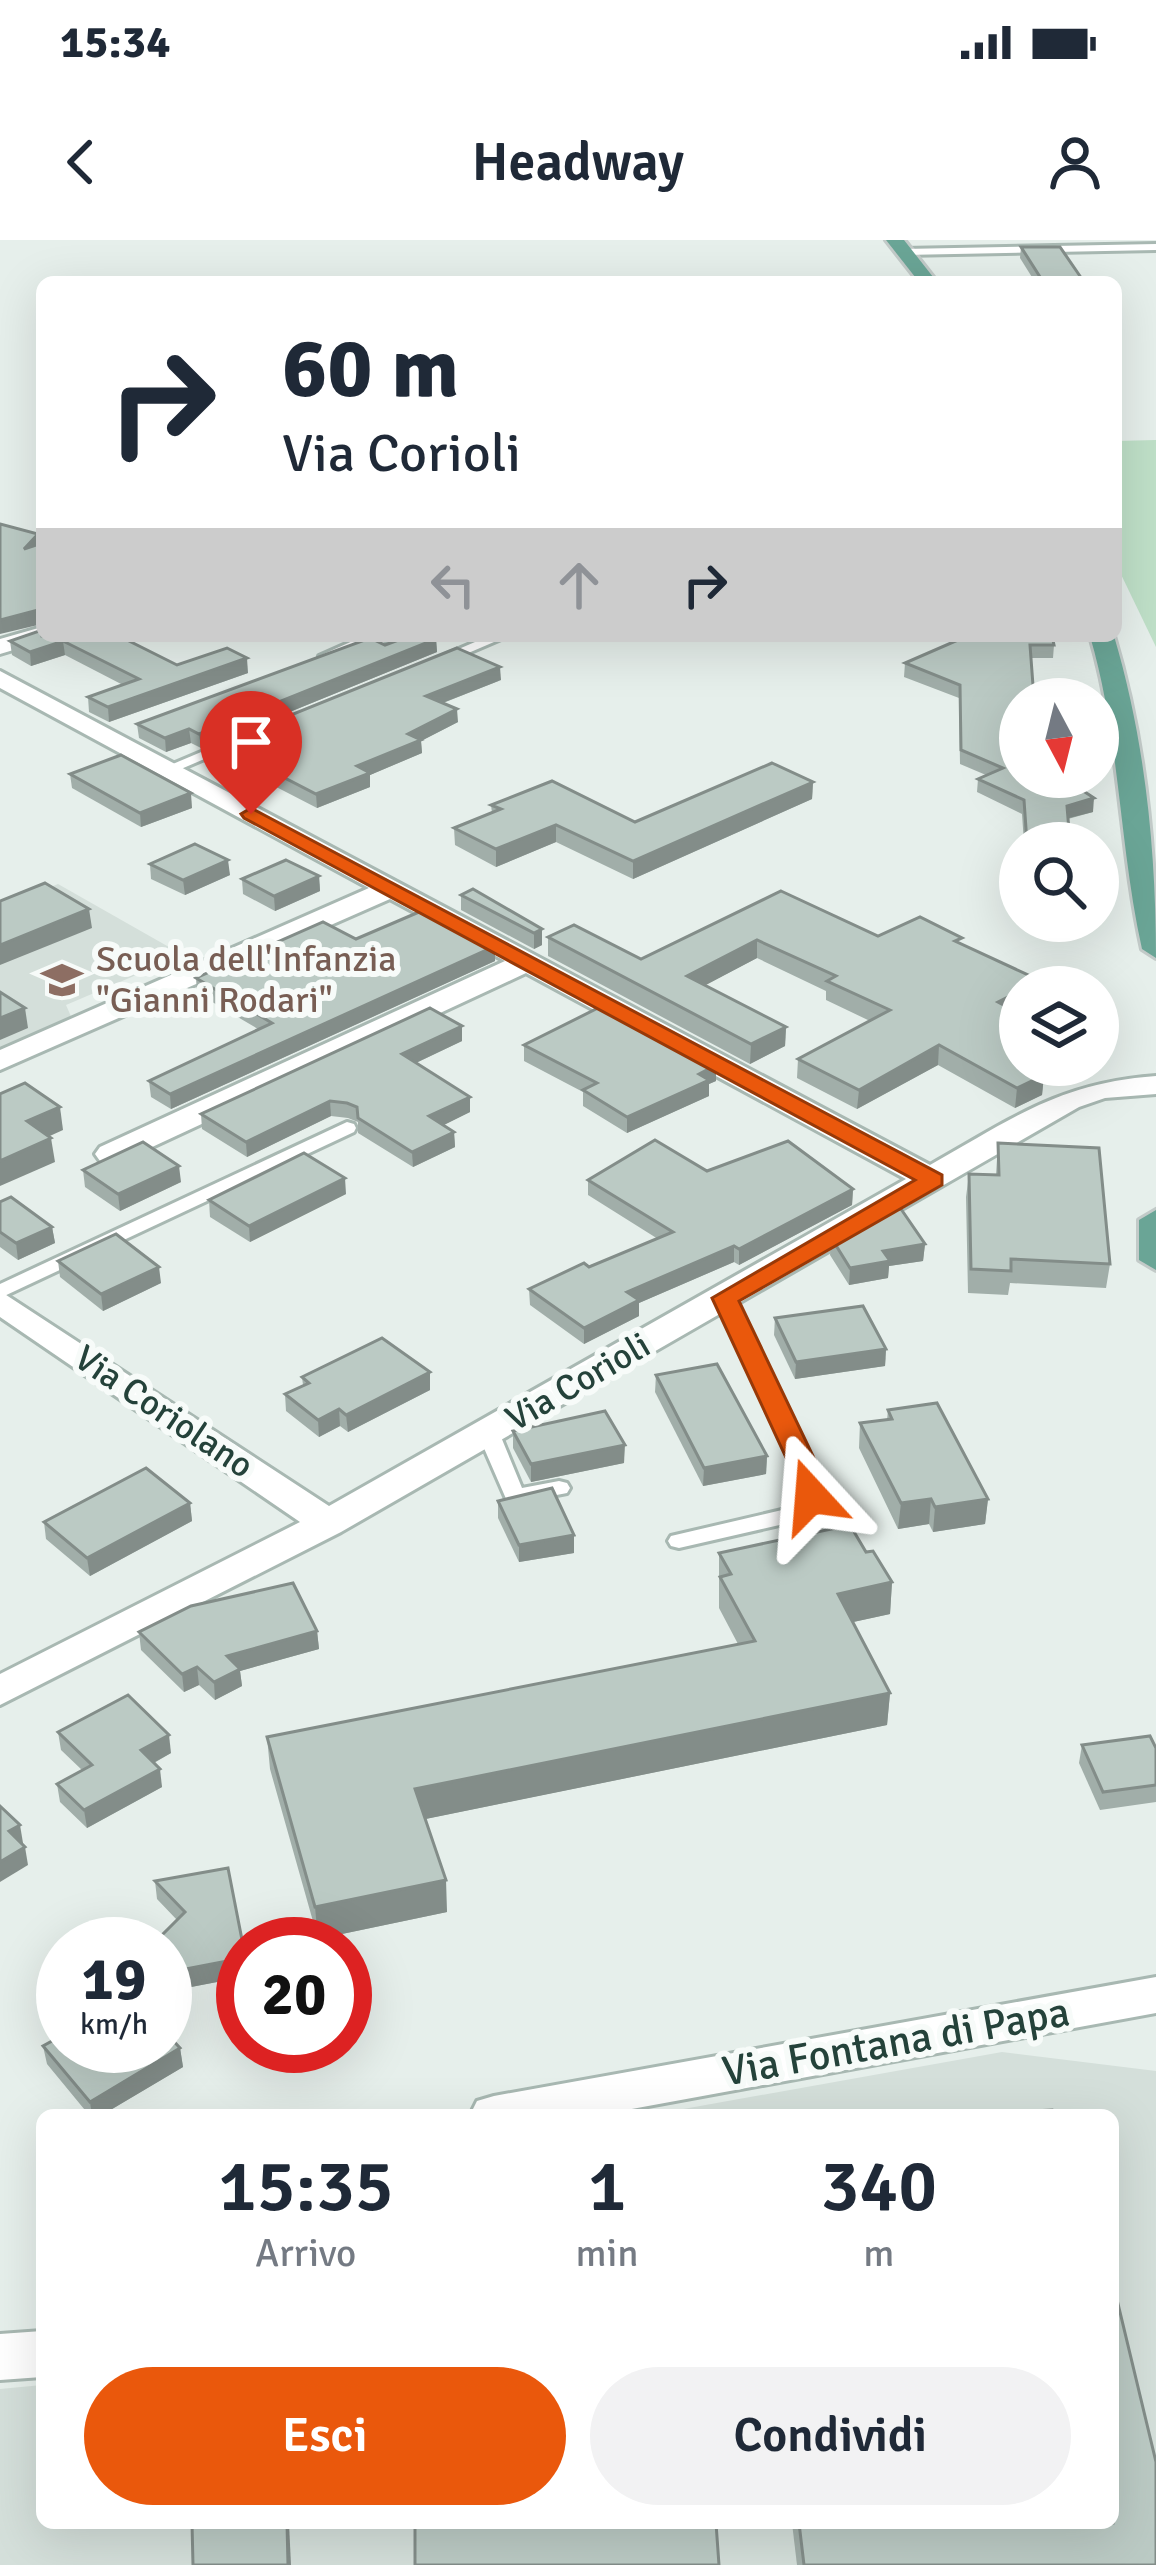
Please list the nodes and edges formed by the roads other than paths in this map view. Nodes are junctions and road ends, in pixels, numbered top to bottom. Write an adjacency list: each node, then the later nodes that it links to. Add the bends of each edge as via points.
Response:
1 (900, 246): 2 (lane); 3 (main road)
2 (1156, 247)
3 (923, 276)
4 (36, 636): 8 (street)
5 (370, 642): 9 (street)
6 (486, 642): 10 (lane)
7 (1104, 642): 19 (main road, via 1122,712)
8 (0, 647)
9 (301, 667)
10 (413, 672)
11 (0, 678): 12 (street)
12 (34, 696): 13 (street); 16 (street)
13 (0, 708)
14 (151, 721): 16 (street)
15 (258, 734): 17 (lane)
16 (107, 736): 17 (street)
17 (170, 770): 18 (street)
18 (390, 889): 20 (street); 21 (street)
19 (1156, 949)
20 (526, 962): 24 (street); 25 (street)
21 (0, 1061)
22 (1156, 1085): 25 (street, Via Corioli, via 1076,1096)
23 (347, 1128): 28 (lane)
24 (111, 1154)
25 (933, 1180): 29 (street, Via Corioli)
26 (1156, 1220): 27 (main road)
27 (1156, 1260)
28 (0, 1297): 32 (street, Via Coriolano)
29 (725, 1298): 30 (street, Via Corioli); 33 (lane, via 811,1496 790,1516)
30 (488, 1432): 31 (lane, via 515,1496); 32 (street, Via Corioli)
31 (559, 1488)
32 (328, 1523): 34 (street, Via Corioli)
33 (680, 1540)
34 (0, 1691)
35 (1156, 1995): 36 (street, Via Fontana di Papa)
36 (527, 2109)
37 (36, 2354): 38 (street)
38 (0, 2357)

